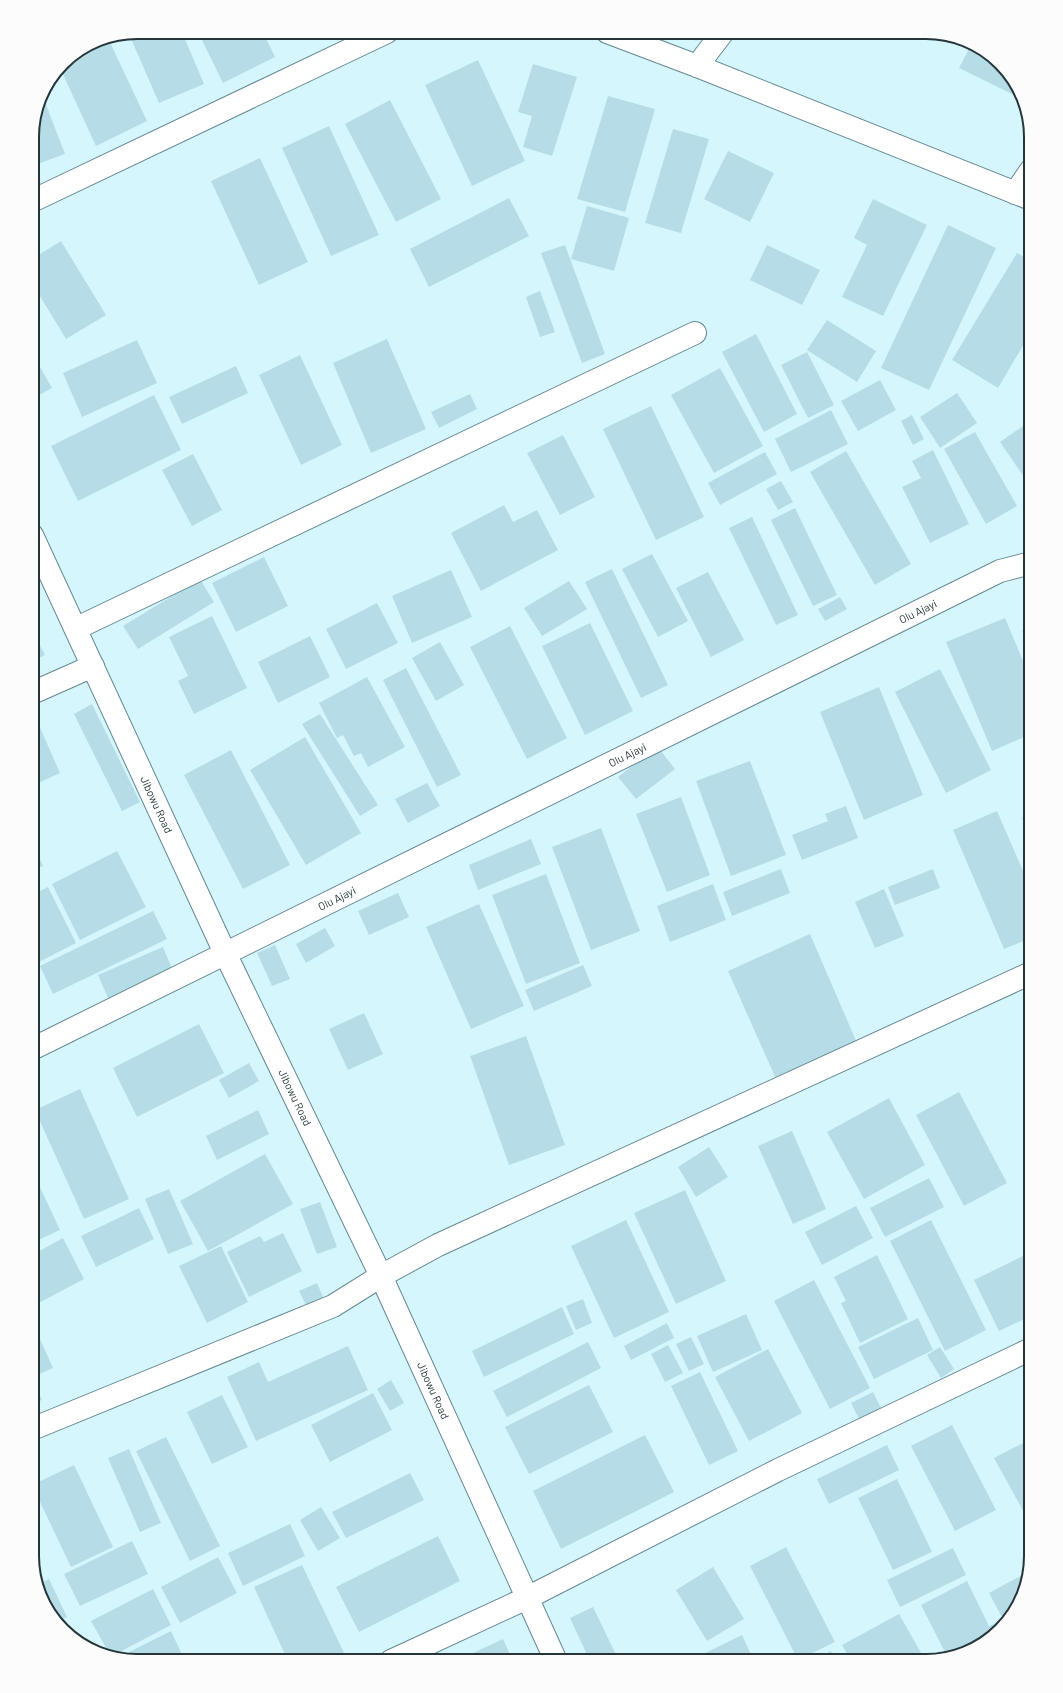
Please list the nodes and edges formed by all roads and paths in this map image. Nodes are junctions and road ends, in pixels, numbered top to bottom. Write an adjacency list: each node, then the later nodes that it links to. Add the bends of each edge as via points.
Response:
1 (371, 39): 6 (street)
2 (626, 39): 4 (street)
3 (718, 39): 4 (street)
4 (697, 66): 5 (street)
5 (1023, 196)
6 (39, 199)
7 (695, 333): 10 (street)
8 (39, 549): 10 (street, Jibowu Road)
9 (1024, 565): 13 (street, Olu Ajayi, via 1000,571)
10 (76, 628): 11 (street, Jibowu Road)
11 (93, 666): 12 (street); 13 (street, Jibowu Road)
12 (39, 690)
13 (225, 953): 15 (street, Olu Ajayi); 16 (street, Jibowu Road)
14 (1024, 976): 16 (street, via 438,1244)
15 (39, 1046)
16 (381, 1276): 18 (street, via 333,1306); 19 (street, Jibowu Road)
17 (1024, 1352): 19 (street, via 778,1470)
18 (39, 1426)
19 (527, 1598): 20 (street); 21 (street, Jibowu Road)
20 (406, 1654)
21 (553, 1654)

